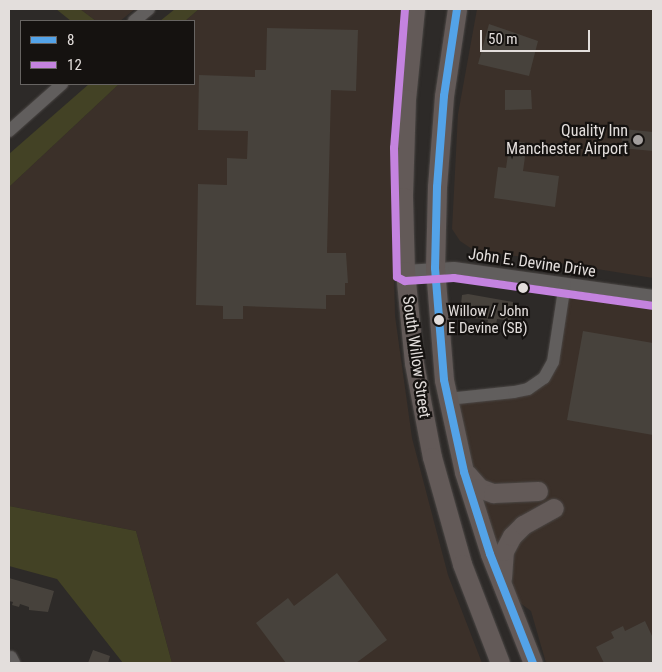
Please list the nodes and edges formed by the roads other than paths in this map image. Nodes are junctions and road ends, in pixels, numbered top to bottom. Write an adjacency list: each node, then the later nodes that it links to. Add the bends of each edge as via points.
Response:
1 (150, 9): 4 (street)
2 (415, 9): 8 (main road, South Willow Street, via 404,138)
3 (457, 9): 7 (main road, South Willow Street, via 439,152)
4 (135, 20)
5 (61, 85): 6 (street)
6 (9, 131)
7 (435, 268): 8 (street, John E. Devine Drive); 9 (street, John E. Devine Drive); 11 (main road, South Willow Street)
8 (405, 271): 16 (main road, South Willow Street, via 414,363 432,457 469,588)
9 (565, 284): 10 (street, John E. Devine Drive); 11 (street, via 553,362 544,378 528,389)
10 (653, 296)
11 (448, 399): 12 (main road, South Willow Street)
12 (463, 467): 13 (main road, via 470,479 485,491 501,494); 15 (main road, South Willow Street)
13 (538, 491)
14 (554, 508): 15 (main road, via 523,525 507,544 502,560)
15 (504, 591): 17 (main road, South Willow Street)
16 (500, 663)
17 (533, 663)

